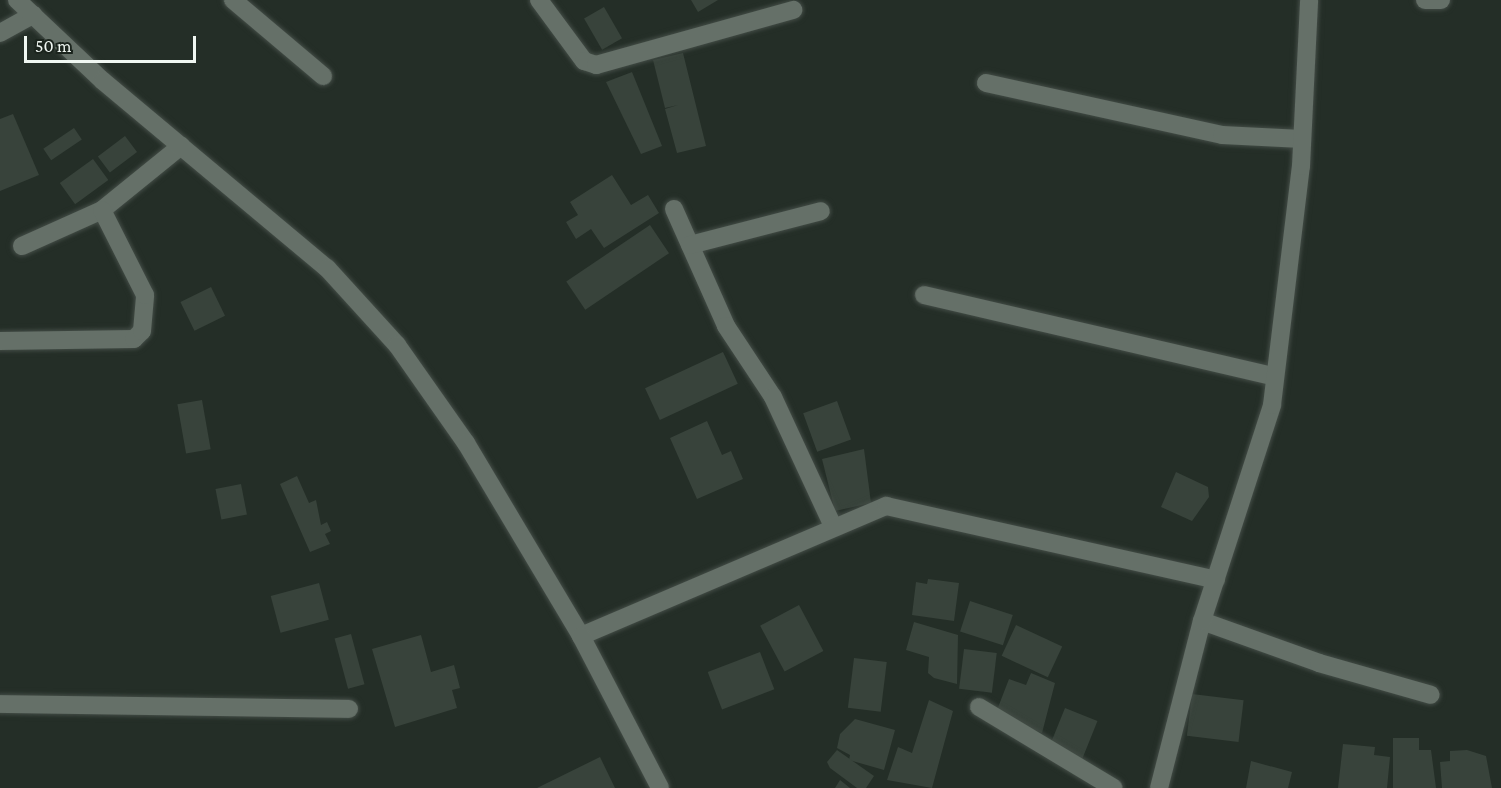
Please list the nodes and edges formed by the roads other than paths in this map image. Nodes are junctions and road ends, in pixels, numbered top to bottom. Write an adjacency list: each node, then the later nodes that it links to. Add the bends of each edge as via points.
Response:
1 (17, 0): 8 (street)
2 (233, 0): 10 (street)
3 (539, 0): 7 (street, via 584,62 596,65)
4 (1309, 0): 12 (street)
5 (1425, 0): 6 (street)
6 (1441, 0)
7 (793, 10)
8 (33, 15): 9 (street); 13 (street)
9 (0, 33)
10 (323, 76)
11 (986, 83): 12 (street, via 1222,135)
12 (1302, 139): 21 (street)
13 (181, 146): 15 (street); 25 (street, via 327,268 398,345 466,443)
14 (674, 209): 17 (street)
15 (102, 210): 18 (street); 20 (street, via 145,295 142,332 134,339)
16 (821, 211): 17 (street)
17 (690, 245): 22 (street, via 726,326 773,397)
18 (22, 246)
19 (924, 295): 21 (street)
20 (0, 342)
21 (1275, 377): 23 (street, via 1272,405)
22 (833, 526): 23 (street, via 886,506 904,507); 25 (street)
23 (1216, 580): 24 (street)
24 (1202, 621): 26 (street, via 1319,663); 32 (street)
25 (581, 636): 30 (street)
26 (1431, 695)
27 (0, 704): 29 (street)
28 (979, 707): 31 (street)
29 (349, 709)
30 (660, 788)
31 (1114, 788)
32 (1159, 788)

